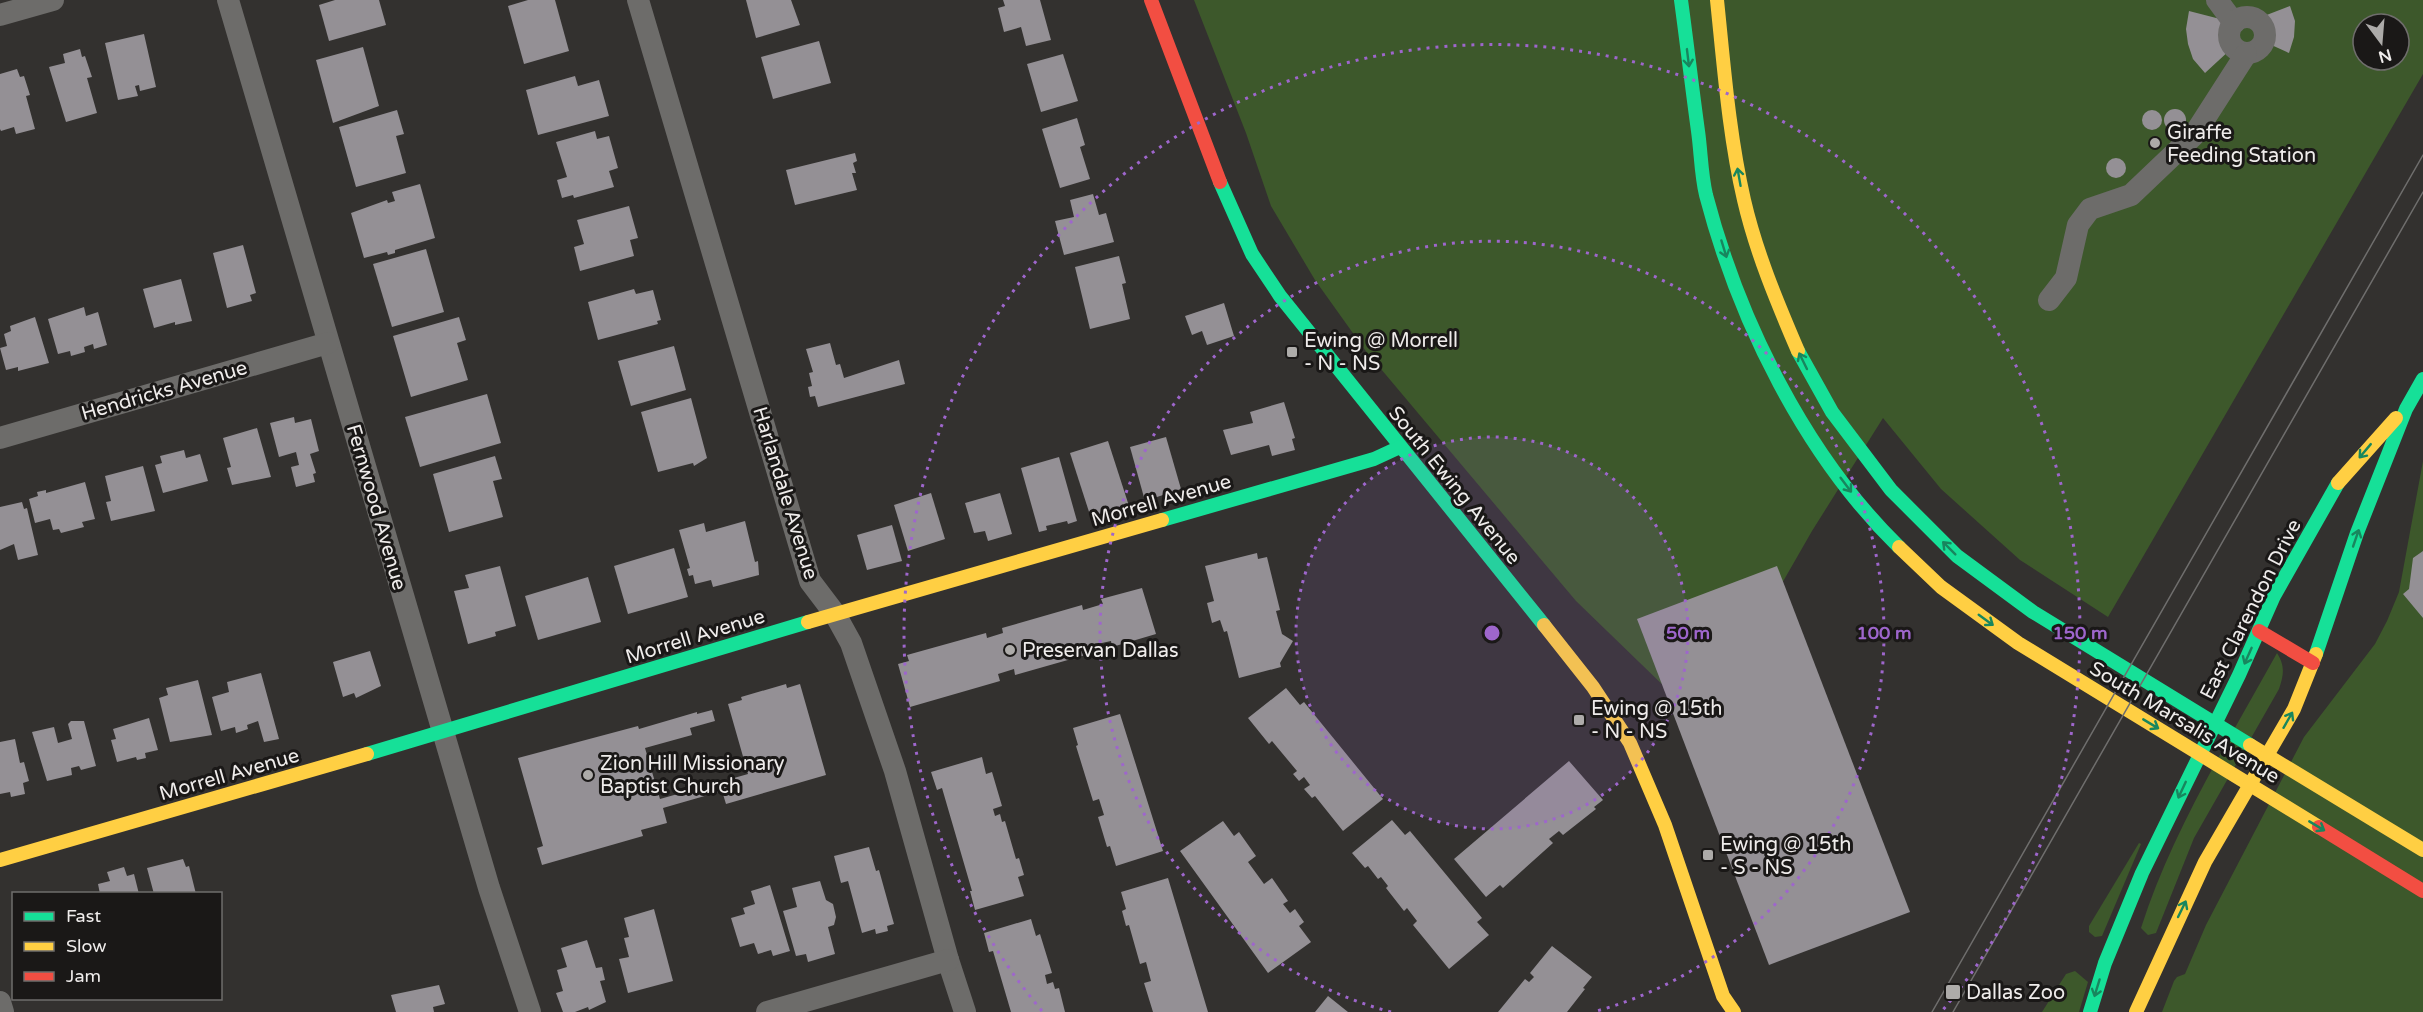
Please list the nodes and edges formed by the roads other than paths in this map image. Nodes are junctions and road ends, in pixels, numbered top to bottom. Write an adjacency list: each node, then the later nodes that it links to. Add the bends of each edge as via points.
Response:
1 (53, 0): 8 (street)
2 (228, 0): 12 (street, Fernwood Avenue)
3 (638, 0): 17 (street, Harlandale Avenue, via 810,581)
4 (1151, 0): 16 (street, South Ewing Avenue, via 1229,206 1252,254)
5 (1681, 0): 23 (street, South Marsalis Avenue, one-way to 23, via 1706,193 1734,282 1811,439 1873,520 1941,587 2018,643)
6 (1717, 0): 21 (street, South Marsalis Avenue, one-way to 6, via 2033,612 1957,556 1891,490 1832,412 1803,362 1771,288 1744,201 1728,112)
7 (2217, 0): 9 (street)
8 (0, 15)
9 (2234, 23): 10 (street, via 2229,32 2232,45); 10 (street, via 2251,17 2265,29 2262,47)
10 (2246, 54): 11 (street, via 2194,135 2131,195 2090,209 2078,225 2066,278)
11 (2049, 300)
12 (328, 343): 15 (street, Hendricks Avenue); 20 (street, Fernwood Avenue)
13 (2423, 379): 14 (street, East Clarendon Drive)
14 (2406, 409): 18 (street, East Clarendon Drive, one-way to 18, via 2374,439 2333,489); 19 (street, East Clarendon Drive, one-way to 14)
15 (0, 438)
16 (1400, 447): 17 (street, Morrell Avenue, via 1364,462); 25 (street, South Ewing Avenue, via 1593,687 1630,743 1665,825)
17 (835, 614): 20 (street, Morrell Avenue); 24 (street, Harlandale Avenue, via 850,643 895,771)
18 (2259, 631): 19 (street); 33 (street, East Clarendon Drive, one-way to 33, via 2142,873)
19 (2313, 663): 34 (street, East Clarendon Drive, one-way to 19, via 2152,962 2294,709)
20 (443, 732): 22 (street, Morrell Avenue); 28 (street, Fernwood Avenue)
21 (2423, 850)
22 (0, 860)
23 (2423, 891)
24 (948, 960): 29 (street); 30 (street, Harlandale Avenue)
25 (1723, 996): 31 (street, South Ewing Avenue); 32 (street, South Ewing Avenue)
26 (0, 1002): 27 (street)
27 (3, 1012)
28 (530, 1012)
29 (767, 1012)
30 (965, 1012)
31 (1723, 1012)
32 (1734, 1012)
33 (2090, 1012)
34 (2136, 1012)

